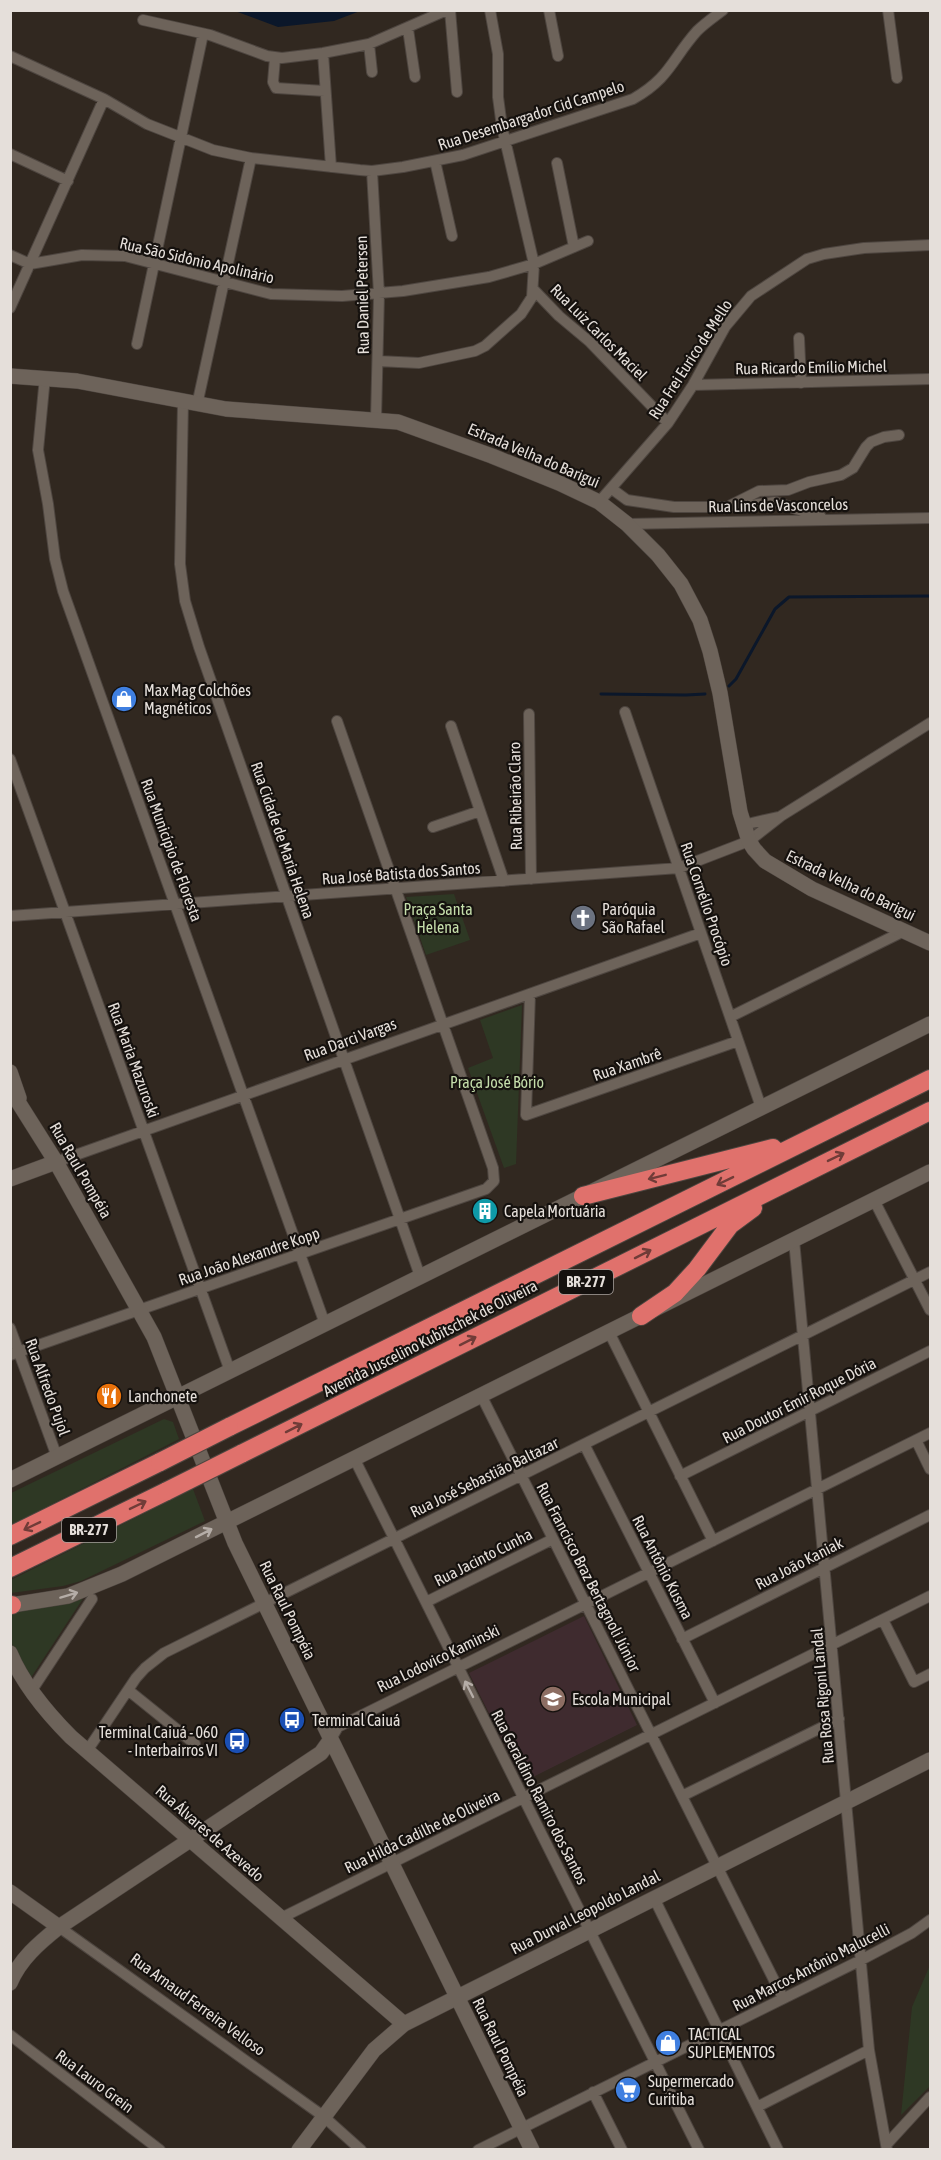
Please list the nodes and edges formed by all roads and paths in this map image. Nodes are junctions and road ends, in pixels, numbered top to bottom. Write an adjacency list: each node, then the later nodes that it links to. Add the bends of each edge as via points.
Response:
1 (449, 10): 7 (street); 18 (street)
2 (490, 10): 21 (street)
3 (549, 10): 12 (street)
4 (723, 10): 21 (street, Rua Desembargador Cid Campelo, via 698,31 664,76 644,93)
5 (888, 10): 16 (street)
6 (143, 20): 8 (street)
7 (408, 29): 9 (street); 15 (street)
8 (203, 34): 13 (street); 20 (street)
9 (369, 44): 10 (street); 14 (street)
10 (323, 53): 13 (street); 17 (street)
11 (10, 56): 19 (street, Rua Desembargador Cid Campelo)
12 (558, 56)
13 (275, 58): 17 (street, via 276,88)
14 (372, 72)
15 (415, 77)
16 (897, 78)
17 (325, 91): 26 (street)
18 (457, 92)
19 (104, 99): 20 (street, Rua Desembargador Cid Campelo, via 147,124); 28 (street)
20 (182, 138): 23 (street, Rua Desembargador Cid Campelo, via 226,154); 34 (street)
21 (505, 142): 24 (street, Rua Desembargador Cid Campelo); 36 (street)
22 (10, 154): 28 (street)
23 (251, 158): 26 (street, Rua Desembargador Cid Campelo); 37 (street, Rua Cidade de Maria Helena)
24 (435, 161): 27 (street, Rua Desembargador Cid Campelo); 29 (street)
25 (558, 163): 32 (street)
26 (331, 167): 27 (street, Rua Desembargador Cid Campelo)
27 (372, 171): 39 (street, Rua Daniel Petersen)
28 (68, 181): 35 (street)
29 (452, 236)
30 (588, 241): 32 (street, Rua São Sidônio Apolinário)
31 (930, 245): 48 (street, Rua Frei Eurico de Mello, via 843,250 807,259 751,296 737,311)
32 (574, 247): 36 (street, Rua São Sidônio Apolinário)
33 (10, 255): 35 (street)
34 (155, 263): 35 (street, Rua São Sidônio Apolinário, via 96,254); 37 (street, Rua São Sidônio Apolinário); 42 (street)
35 (30, 264): 40 (street)
36 (534, 264): 38 (street); 39 (street, Rua São Sidônio Apolinário, via 489,277)
37 (224, 282): 39 (street, Rua São Sidônio Apolinário, via 280,295); 49 (street, Rua Cidade de Maria Helena)
38 (533, 289): 43 (street, via 530,303 521,314 475,351 419,363); 51 (street, Rua Luiz Carlos Maciel)
39 (379, 294): 43 (street, Rua Daniel Petersen)
40 (10, 308)
41 (799, 338): 47 (street)
42 (137, 344)
43 (378, 361): 50 (street, Rua Daniel Petersen)
44 (10, 376): 45 (main road, Estrada Velha do Barigui)
45 (45, 377): 49 (main road, Estrada Velha do Barigui); 75 (street, Rua Município de Floresta, via 38,450 59,576)
46 (930, 380): 47 (street, Rua Ricardo Emílio Michel)
47 (801, 383): 48 (street, Rua Ricardo Emílio Michel)
48 (693, 385): 51 (street, Rua Frei Eurico de Mello)
49 (190, 404): 50 (main road, Estrada Velha do Barigui); 74 (street, Rua Cidade de Maria Helena, via 179,541 185,601)
50 (376, 418): 54 (main road, Estrada Velha do Barigui, via 408,424 464,445)
51 (668, 423): 53 (street, Rua Frei Eurico de Mello)
52 (899, 435): 55 (street, via 871,442 853,468 841,475 789,490 759,491)
53 (612, 489): 54 (street, Rua Frei Eurico de Mello); 55 (street, via 627,500 674,507)
54 (599, 502): 58 (main road, Estrada Velha do Barigui)
55 (729, 507): 57 (street, via 780,503)
56 (930, 518): 57 (street, Rua Lins de Vasconcelos)
57 (827, 519): 58 (street, Rua Lins de Vasconcelos)
58 (627, 524): 67 (main road, Estrada Velha do Barigui, via 672,572 700,621 718,685)
59 (625, 712): 70 (street, Rua Cornélio Procópio)
60 (529, 714): 71 (street, Rua Ribeirão Claro)
61 (337, 721): 73 (street)
62 (930, 723): 66 (street, Rua José Batista dos Santos)
63 (451, 726): 65 (street)
64 (10, 759): 76 (street, Rua Maria Mazuroski)
65 (480, 812): 68 (street); 72 (street)
66 (781, 816): 67 (street, Rua José Batista dos Santos); 69 (street, Rua José Batista dos Santos)
67 (743, 825): 69 (main road, Estrada Velha do Barigui)
68 (433, 827)
69 (749, 841): 70 (street, Rua José Batista dos Santos); 78 (main road, Estrada Velha do Barigui, via 773,867)
70 (679, 868): 71 (street, Rua José Batista dos Santos); 79 (street, Rua Cornélio Procópio)
71 (531, 879): 72 (street, Rua José Batista dos Santos)
72 (504, 881): 73 (street, Rua José Batista dos Santos)
73 (396, 888): 74 (street, Rua José Batista dos Santos); 84 (street)
74 (287, 896): 75 (street, Rua José Batista dos Santos); 86 (street, Rua Cidade de Maria Helena)
75 (175, 904): 76 (street, Rua José Batista dos Santos); 90 (street, Rua Município de Floresta)
76 (65, 912): 77 (street, Rua José Batista dos Santos); 94 (street, Rua Maria Mazuroski)
77 (10, 916)
78 (904, 932): 80 (main road, Estrada Velha do Barigui); 82 (street)
79 (701, 933): 81 (street, Rua Darci Vargas); 82 (street, Rua Cornélio Procópio)
80 (930, 944)
81 (530, 994): 84 (street, Rua Darci Vargas); 85 (street, Rua Xambrê, via 526,1115)
82 (730, 1017): 85 (street, Rua Cornélio Procópio)
83 (930, 1024): 92 (main road)
84 (443, 1025): 86 (street, Rua Darci Vargas); 102 (street, Rua João Alexandre Kopp, via 494,1180 486,1189)
85 (738, 1041): 92 (street, Rua Cornélio Procópio)
86 (345, 1060): 90 (street, Rua Darci Vargas); 102 (street, Rua Cidade de Maria Helena)
87 (10, 1071): 91 (main road)
88 (930, 1079): 95 (highway, BR-277)
89 (10, 1089): 91 (main road, Rua Raul Pompéia)
90 (244, 1096): 94 (street, Rua Darci Vargas); 104 (street, Rua Município de Floresta)
91 (21, 1104): 96 (main road, Rua Raul Pompéia)
92 (761, 1107): 100 (main road)
93 (930, 1111): 98 (highway, Avenida Juscelino Kubitschek de Oliveira / BR-277, one-way to 93)
94 (144, 1131): 96 (street, Rua Darci Vargas); 108 (street, Rua Maria Mazuroski)
95 (815, 1136): 100 (highway, one-way to 100); 135 (highway, BR-277, one-way to 135, bridge)
96 (56, 1162): 99 (main road, Rua Darci Vargas); 109 (main road, Rua Raul Pompéia)
97 (930, 1172): 101 (main road)
98 (797, 1177): 111 (highway, via 730,1225 685,1284); 140 (highway, Avenida Juscelino Kubitschek de Oliveira / BR-277, one-way to 98, bridge)
99 (10, 1179)
100 (583, 1196): 106 (main road)
101 (874, 1200): 103 (main road); 107 (street)
102 (400, 1219): 104 (street, Rua João Alexandre Kopp); 106 (street, Rua Cidade de Maria Helena)
103 (794, 1240): 111 (main road); 115 (street, Rua Rosa Rigoni Landal)
104 (300, 1254): 108 (street, Rua João Alexandre Kopp); 112 (street, Rua Município de Floresta)
105 (930, 1272): 107 (street, Rua José Sebastião Baltazar)
106 (420, 1276): 112 (main road)
107 (915, 1279): 110 (street); 115 (street, Rua José Sebastião Baltazar)
108 (201, 1289): 109 (street, Rua João Alexandre Kopp); 118 (street, Rua Maria Mazuroski)
109 (140, 1310): 117 (street, Rua João Alexandre Kopp); 120 (main road, Rua Raul Pompéia)
110 (930, 1310)
111 (641, 1316): 114 (main road)
112 (325, 1324): 118 (main road)
113 (10, 1328): 117 (street, Rua Alfredo Pujol)
114 (609, 1332): 119 (main road); 122 (street)
115 (803, 1335): 121 (street, Rua Rosa Rigoni Landal); 122 (street, Rua José Sebastião Baltazar)
116 (930, 1351): 121 (street, Rua Doutor Emir Roque Dória)
117 (15, 1354): 126 (street, Rua Alfredo Pujol)
118 (230, 1371): 120 (main road)
119 (481, 1395): 127 (main road); 129 (street, Rua Francisco Braz Bertagnoli Júnior)
120 (178, 1397): 126 (main road); 134 (main road, Rua Raul Pompéia)
121 (810, 1411): 130 (street, Rua Doutor Emir Roque Dória); 132 (street, Rua Rosa Rigoni Landal)
122 (649, 1412): 125 (street, Rua José Sebastião Baltazar); 130 (street)
123 (930, 1433): 124 (street, Rua Lodovico Kaminski)
124 (916, 1440): 128 (street); 132 (street, Rua Lodovico Kaminski)
125 (584, 1444): 129 (street, Rua José Sebastião Baltazar); 141 (street, Rua Antônio Kusma)
126 (57, 1457): 131 (main road)
127 (354, 1458): 134 (main road); 136 (street, Rua Geraldino Ramiro dos Santos)
128 (930, 1469)
129 (521, 1475): 136 (street, Rua José Sebastião Baltazar); 137 (street, Rua Francisco Braz Bertagnoli Júnior)
130 (680, 1476): 138 (street)
131 (10, 1480)
132 (818, 1489): 138 (street, Rua Lodovico Kaminski); 139 (street, Rua Rosa Rigoni Landal)
133 (930, 1515): 139 (street, Rua João Kaniak)
134 (226, 1522): 145 (main road, Rua Raul Pompéia); 147 (main road, one-way to 134, via 83,1591)
135 (10, 1536)
136 (394, 1538): 144 (street, Rua Geraldino Ramiro dos Santos); 145 (street, Rua José Sebastião Baltazar)
137 (553, 1539): 144 (street, Rua Jacinto Cunha); 146 (street, Rua Francisco Braz Bertagnoli Júnior)
138 (713, 1541): 141 (street, Rua Lodovico Kaminski)
139 (825, 1567): 149 (street, Rua João Kaniak); 150 (street, Rua Rosa Rigoni Landal)
140 (10, 1568)
141 (649, 1573): 146 (street, Rua Lodovico Kaminski); 149 (street, Rua Antônio Kusma)
142 (930, 1596): 148 (street, Rua Hilda Cadilhe de Oliveira)
143 (92, 1599): 154 (street)
144 (426, 1602): 152 (street, Rua Geraldino Ramiro dos Santos)
145 (265, 1603): 155 (street, Rua José Sebastião Baltazar, via 164,1653 145,1668); 159 (main road, Rua Raul Pompéia)
146 (586, 1604): 152 (street, Rua Lodovico Kaminski); 158 (street, Rua Francisco Braz Bertagnoli Júnior)
147 (11, 1605)
148 (883, 1620): 150 (street, Rua Hilda Cadilhe de Oliveira); 153 (street, via 914,1682)
149 (682, 1639): 156 (street, Rua Antônio Kusma)
150 (832, 1645): 156 (street, Rua Hilda Cadilhe de Oliveira); 157 (street, Rua Rosa Rigoni Landal)
151 (10, 1653): 154 (main road, Rua Álvares de Azevedo)
152 (459, 1667): 159 (street, Rua Lodovico Kaminski, via 338,1727); 164 (street, Rua Geraldino Ramiro dos Santos, one-way to 152)
153 (930, 1674)
154 (32, 1690): 161 (main road, Rua Álvares de Azevedo, via 60,1726)
155 (128, 1690): 160 (street); 161 (street, Rua José Sebastião Baltazar)
156 (715, 1703): 158 (street, Rua Hilda Cadilhe de Oliveira)
157 (839, 1719): 163 (street); 165 (street, Rua Rosa Rigoni Landal)
158 (651, 1734): 163 (street, Rua Francisco Braz Bertagnoli Júnior); 164 (street, Rua Hilda Cadilhe de Oliveira)
159 (331, 1738): 166 (main road, Rua Lodovico Kaminski, via 321,1753); 167 (main road, Rua Raul Pompéia)
160 (195, 1744)
161 (87, 1751): 166 (main road, Rua Álvares de Azevedo)
162 (930, 1760): 165 (main road, Rua Durval Leopoldo Landal)
163 (682, 1796): 168 (street, Rua Francisco Braz Bertagnoli Júnior)
164 (524, 1798): 167 (street, Rua Hilda Cadilhe de Oliveira); 174 (street, Rua Geraldino Ramiro dos Santos)
165 (846, 1802): 168 (main road, Rua Durval Leopoldo Landal); 175 (street, Rua Rosa Rigoni Landal)
166 (189, 1839): 171 (main road, Rua Álvares de Azevedo); 173 (main road, Rua Lodovico Kaminski)
167 (392, 1863): 171 (street, Rua Hilda Cadilhe de Oliveira); 177 (main road, Rua Raul Pompéia)
168 (717, 1866): 170 (main road, Rua Durval Leopoldo Landal); 178 (street, Rua Francisco Braz Bertagnoli Júnior)
169 (10, 1892): 173 (main road, Rua Arnaud Ferreira Velloso)
170 (654, 1898): 174 (main road, Rua Durval Leopoldo Landal); 180 (street)
171 (281, 1918): 179 (main road, Rua Álvares de Azevedo)
172 (930, 1920): 175 (street, Rua Marcos Antônio Malucelli)
173 (59, 1927): 176 (main road, Rua Lodovico Kaminski, via 28,1954); 187 (street, Rua Arnaud Ferreira Velloso)
174 (590, 1930): 177 (main road, Rua Durval Leopoldo Landal); 183 (street, Rua Geraldino Ramiro dos Santos)
175 (861, 1960): 178 (street, Rua Marcos Antônio Malucelli); 182 (street, Rua Rosa Rigoni Landal)
176 (10, 1983)
177 (457, 1996): 179 (main road, Rua Durval Leopoldo Landal); 188 (main road, Rua Raul Pompéia)
178 (783, 1998): 180 (street, Rua Marcos Antônio Malucelli)
179 (404, 2024): 187 (main road, Rua Durval Leopoldo Landal, via 375,2050)
180 (719, 2030): 183 (street, Rua Marcos Antônio Malucelli); 186 (street)
181 (10, 2036): 190 (street, Rua Lauro Grein)
182 (869, 2050): 186 (street); 189 (street, Rua Rosa Rigoni Landal)
183 (655, 2061): 184 (street, Rua Marcos Antônio Malucelli); 196 (street, Rua Geraldino Ramiro dos Santos)
184 (593, 2092): 188 (street, Rua Marcos Antônio Malucelli); 195 (street)
185 (930, 2097): 189 (street)
186 (757, 2107): 197 (street)
187 (323, 2116): 191 (main road, Rua Durval Leopoldo Landal); 192 (street, Rua Arnaud Ferreira Velloso)
188 (521, 2128): 193 (street, Rua Marcos Antônio Malucelli); 194 (main road, Rua Raul Pompéia)
189 (886, 2147)
190 (160, 2150)
191 (299, 2150)
192 (362, 2150)
193 (478, 2150)
194 (532, 2150)
195 (622, 2150)
196 (699, 2150)
197 (778, 2150)

